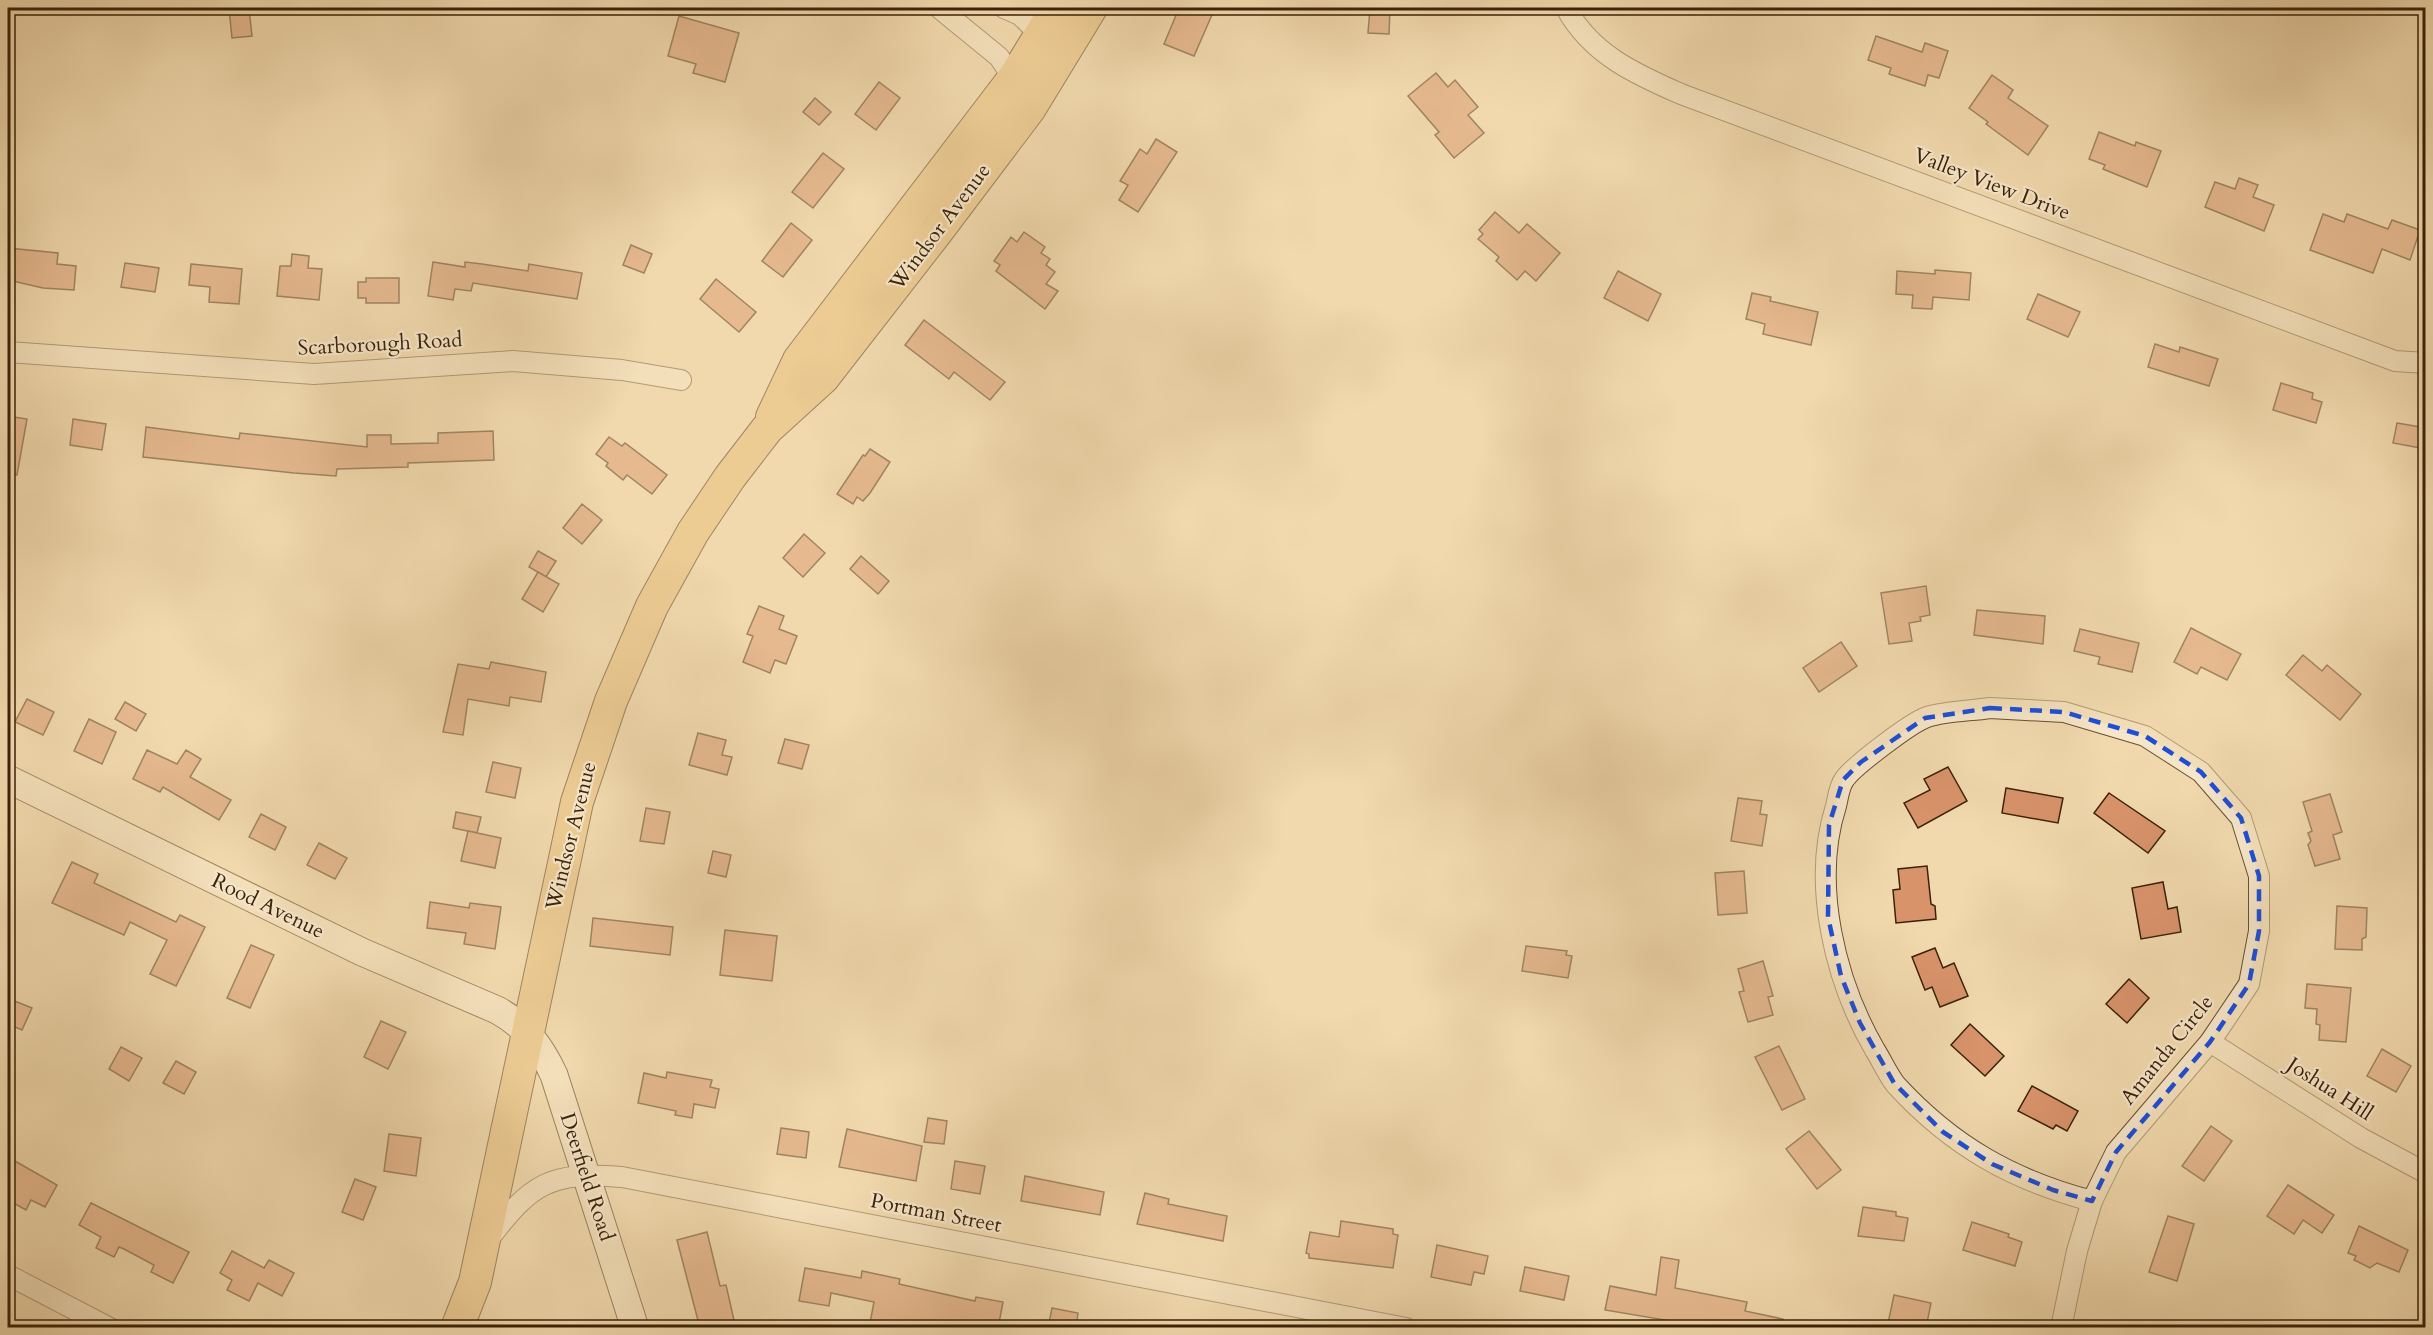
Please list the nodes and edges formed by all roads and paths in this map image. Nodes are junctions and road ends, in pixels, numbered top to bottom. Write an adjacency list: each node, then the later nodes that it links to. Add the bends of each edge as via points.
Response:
1 (939, 8): 8 (street, via 999,57)
2 (1004, 8): 6 (street, via 1020,15)
3 (1056, 8): 6 (main road, Windsor Avenue)
4 (1091, 8): 7 (main road, Windsor Avenue)
5 (1566, 8): 11 (street, Valley View Drive, via 1597,49 1635,74 1681,94 2395,361)
6 (1040, 35): 7 (street); 8 (main road, Windsor Avenue)
7 (1064, 56): 9 (main road, Windsor Avenue)
8 (1014, 78): 9 (street); 13 (main road, Windsor Avenue, via 799,360)
9 (1030, 108): 13 (main road, Windsor Avenue, via 823,378)
10 (8, 352): 12 (street, Scarborough Road, via 314,374 513,361 622,370)
11 (2426, 363)
12 (681, 381)
13 (767, 429): 15 (main road, Windsor Avenue, via 714,500 672,568 611,701 577,802)
14 (8, 779): 15 (street, Rood Avenue, via 372,957 497,1010)
15 (528, 1033): 18 (street, Deerfield Road, via 554,1075); 20 (main road, Windsor Avenue)
16 (2211, 1042): 17 (street, Joshua Hill, via 2361,1138); 19 (street, Amanda Circle, via 2116,1152); 19 (street, Amanda Circle, via 2249,984 2259,932 2259,876 2241,818 2200,772 2145,736 2064,712 1990,708 1925,718 1862,762 1844,780 1829,825 1828,917 1841,976 1860,1023 1894,1083 1943,1132 1992,1164 2053,1190)
17 (2426, 1173)
18 (587, 1176): 20 (street, Portman Street, via 561,1179 533,1190); 26 (street, Deerfield Road); 27 (street, Portman Street, via 639,1180)
19 (2092, 1201): 28 (street, Amanda Circle)
20 (482, 1247): 22 (main road, Windsor Avenue)
21 (8, 1275): 23 (street)
22 (476, 1282): 24 (main road, Windsor Avenue); 25 (main road, Windsor Avenue)
23 (110, 1328)
24 (457, 1328)
25 (476, 1328)
26 (635, 1328)
27 (1406, 1328)
28 (2061, 1328)

